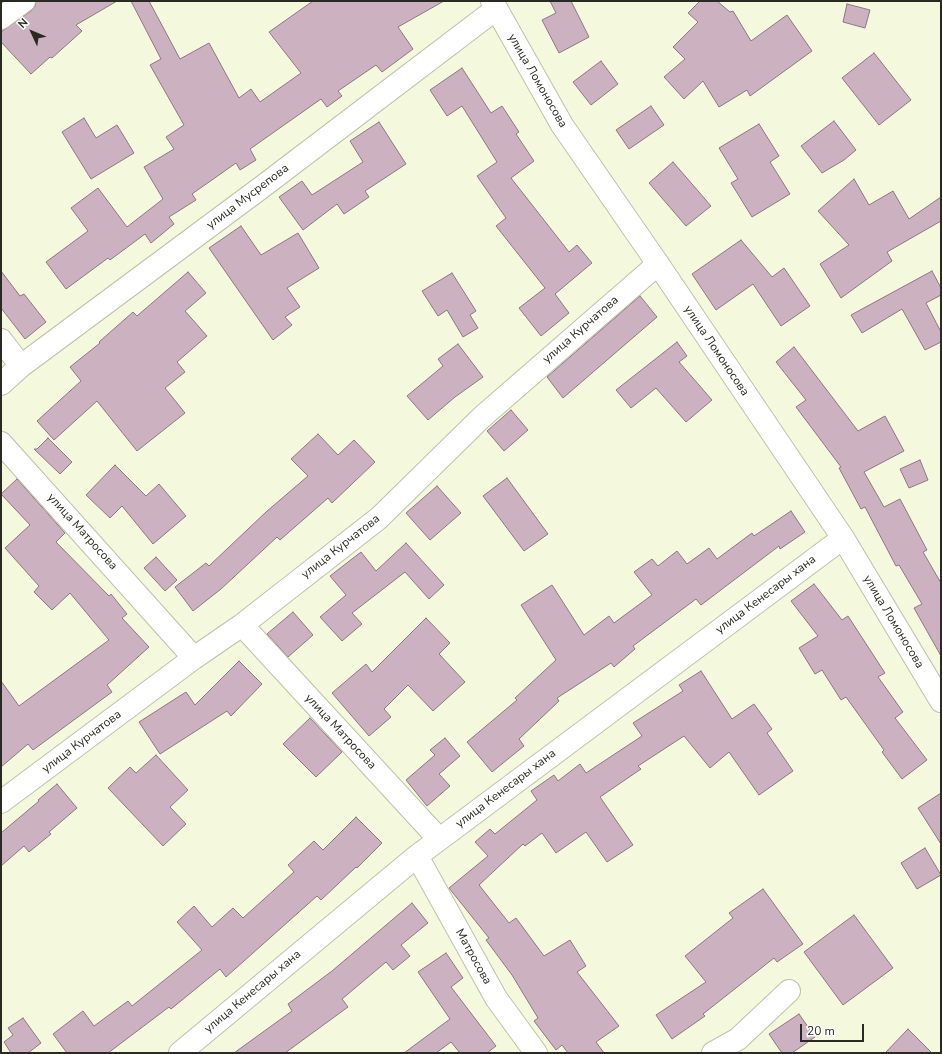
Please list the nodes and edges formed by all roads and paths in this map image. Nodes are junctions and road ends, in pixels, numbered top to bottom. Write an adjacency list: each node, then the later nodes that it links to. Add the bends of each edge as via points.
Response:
1 (24, 1): 3 (street)
2 (494, 5): 4 (street, улица Ломоносова, via 562,125); 6 (street, улица Мусрепова, via 256,192)
3 (1, 18)
4 (658, 264): 9 (street, улица Ломоносова); 10 (street, улица Курчатова, via 482,417 379,518)
5 (1, 340): 6 (street)
6 (21, 366): 7 (street, улица Мусрепова)
7 (1, 384)
8 (1, 443): 11 (street, улица Матросова)
9 (843, 538): 12 (street, улица Ломоносова); 14 (street, улица Кенесары хана)
10 (242, 625): 11 (street, улица Курчатова); 14 (street, улица Матросова)
11 (194, 658): 13 (street, улица Курчатова)
12 (941, 701)
13 (1, 802)
14 (439, 839): 15 (street, улица Кенесары хана)
15 (417, 856): 17 (street, улица Кенесары хана); 18 (street, Матросова, via 496,998)
16 (789, 991): 19 (street, via 738,1039)
17 (180, 1053)
18 (536, 1053)
19 (713, 1053)

